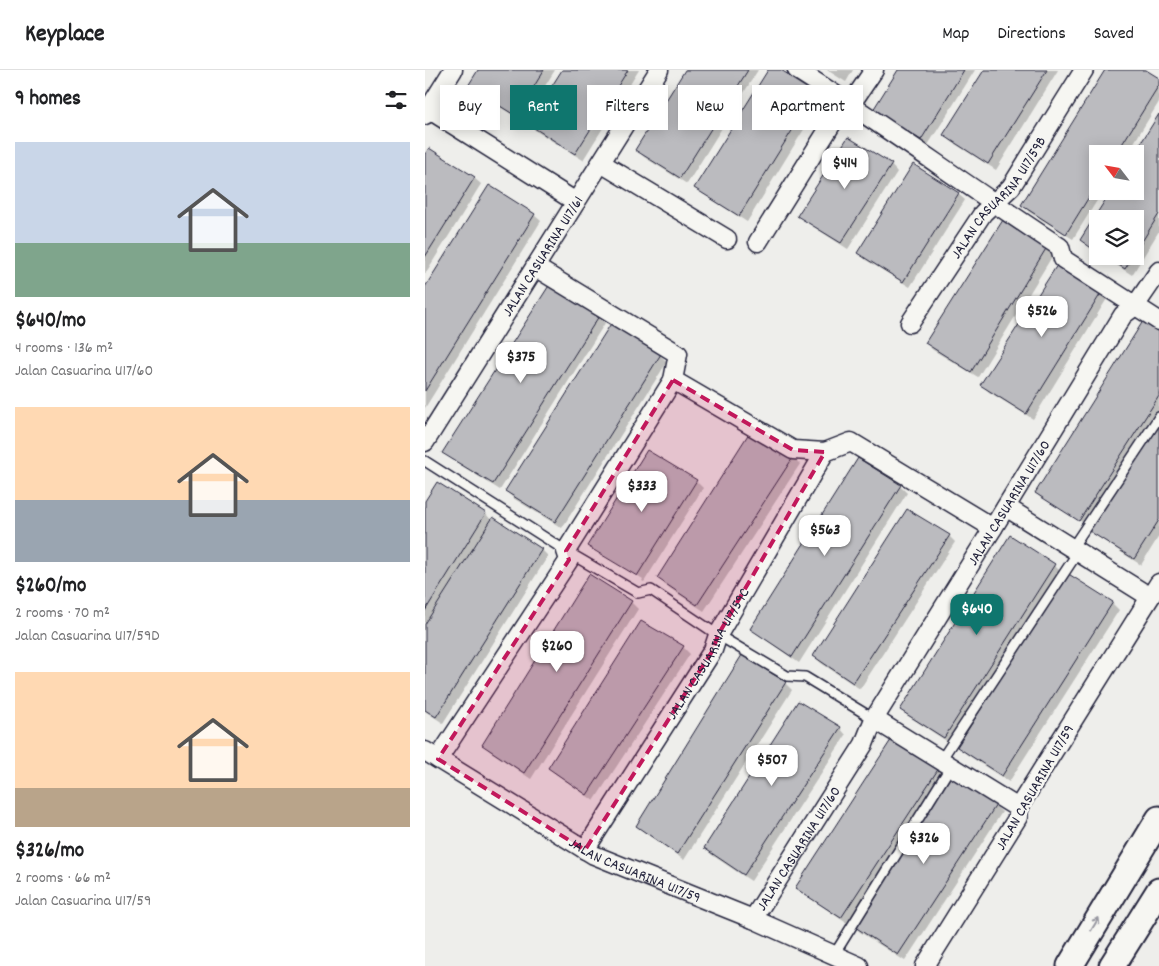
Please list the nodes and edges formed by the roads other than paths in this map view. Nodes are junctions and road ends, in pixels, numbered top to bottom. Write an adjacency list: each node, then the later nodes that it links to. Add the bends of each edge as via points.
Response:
1 (453, 70): 8 (street)
2 (659, 70): 11 (street, JALAN CASUARINA U17/61)
3 (797, 70): 6 (street)
4 (875, 70): 7 (street)
5 (1084, 70): 13 (street, JALAN CASUARINA U17/59B, via 1011,187)
6 (821, 85)
7 (863, 87)
8 (426, 110): 12 (street)
9 (863, 112): 13 (street)
10 (828, 130): 15 (street)
11 (601, 162): 12 (street, JALAN CASUARINA U17/61); 14 (street)
12 (576, 202): 16 (street, JALAN CASUARINA U17/61)
13 (993, 204): 18 (street, via 1060,247 1063,259); 20 (street, JALAN CASUARINA U17/59B, via 983,213)
14 (727, 239)
15 (758, 242)
16 (535, 267): 21 (street, via 678,354); 23 (street, JALAN CASUARINA U17/61)
17 (1159, 271): 18 (street, JALAN CASUARINA U17/60)
18 (1135, 306): 19 (street); 26 (street, JALAN CASUARINA U17/60, via 1123,315)
19 (1159, 321)
20 (910, 323)
21 (673, 380): 24 (street, via 793,450); 29 (street)
22 (1159, 416): 28 (lane)
23 (425, 442)
24 (825, 452): 27 (street, via 851,442); 31 (street, JALAN CASUARINA U17/59C)
25 (425, 461): 29 (lane)
26 (1005, 507): 27 (street, JALAN CASUARINA U17/60); 28 (street)
27 (993, 528): 32 (street, JALAN CASUARINA U17/60)
28 (1075, 550): 30 (street); 34 (lane)
29 (566, 551): 31 (lane, via 638,594 651,590); 33 (street, via 569,560)
30 (1155, 590): 35 (street, JALAN CASUARINA U17/59)
31 (718, 634): 32 (lane, via 787,676 805,677); 37 (street, JALAN CASUARINA U17/59C, via 713,650)
32 (873, 719): 34 (street); 39 (street, JALAN CASUARINA U17/60, via 864,744)
33 (431, 755): 37 (street, JALAN CASUARINA U17/59)
34 (946, 763): 35 (street); 40 (lane)
35 (1018, 808): 42 (street, JALAN CASUARINA U17/59, via 1017,817)
36 (1159, 819): 43 (street, one-way to 36)
37 (585, 850): 39 (street, JALAN CASUARINA U17/59)
38 (1159, 890): 44 (street)
39 (753, 919): 40 (street, JALAN CASUARINA U17/59)
40 (834, 955): 41 (street, JALAN CASUARINA U17/59)
41 (859, 966)
42 (925, 966)
43 (1070, 966)
44 (1112, 966)

